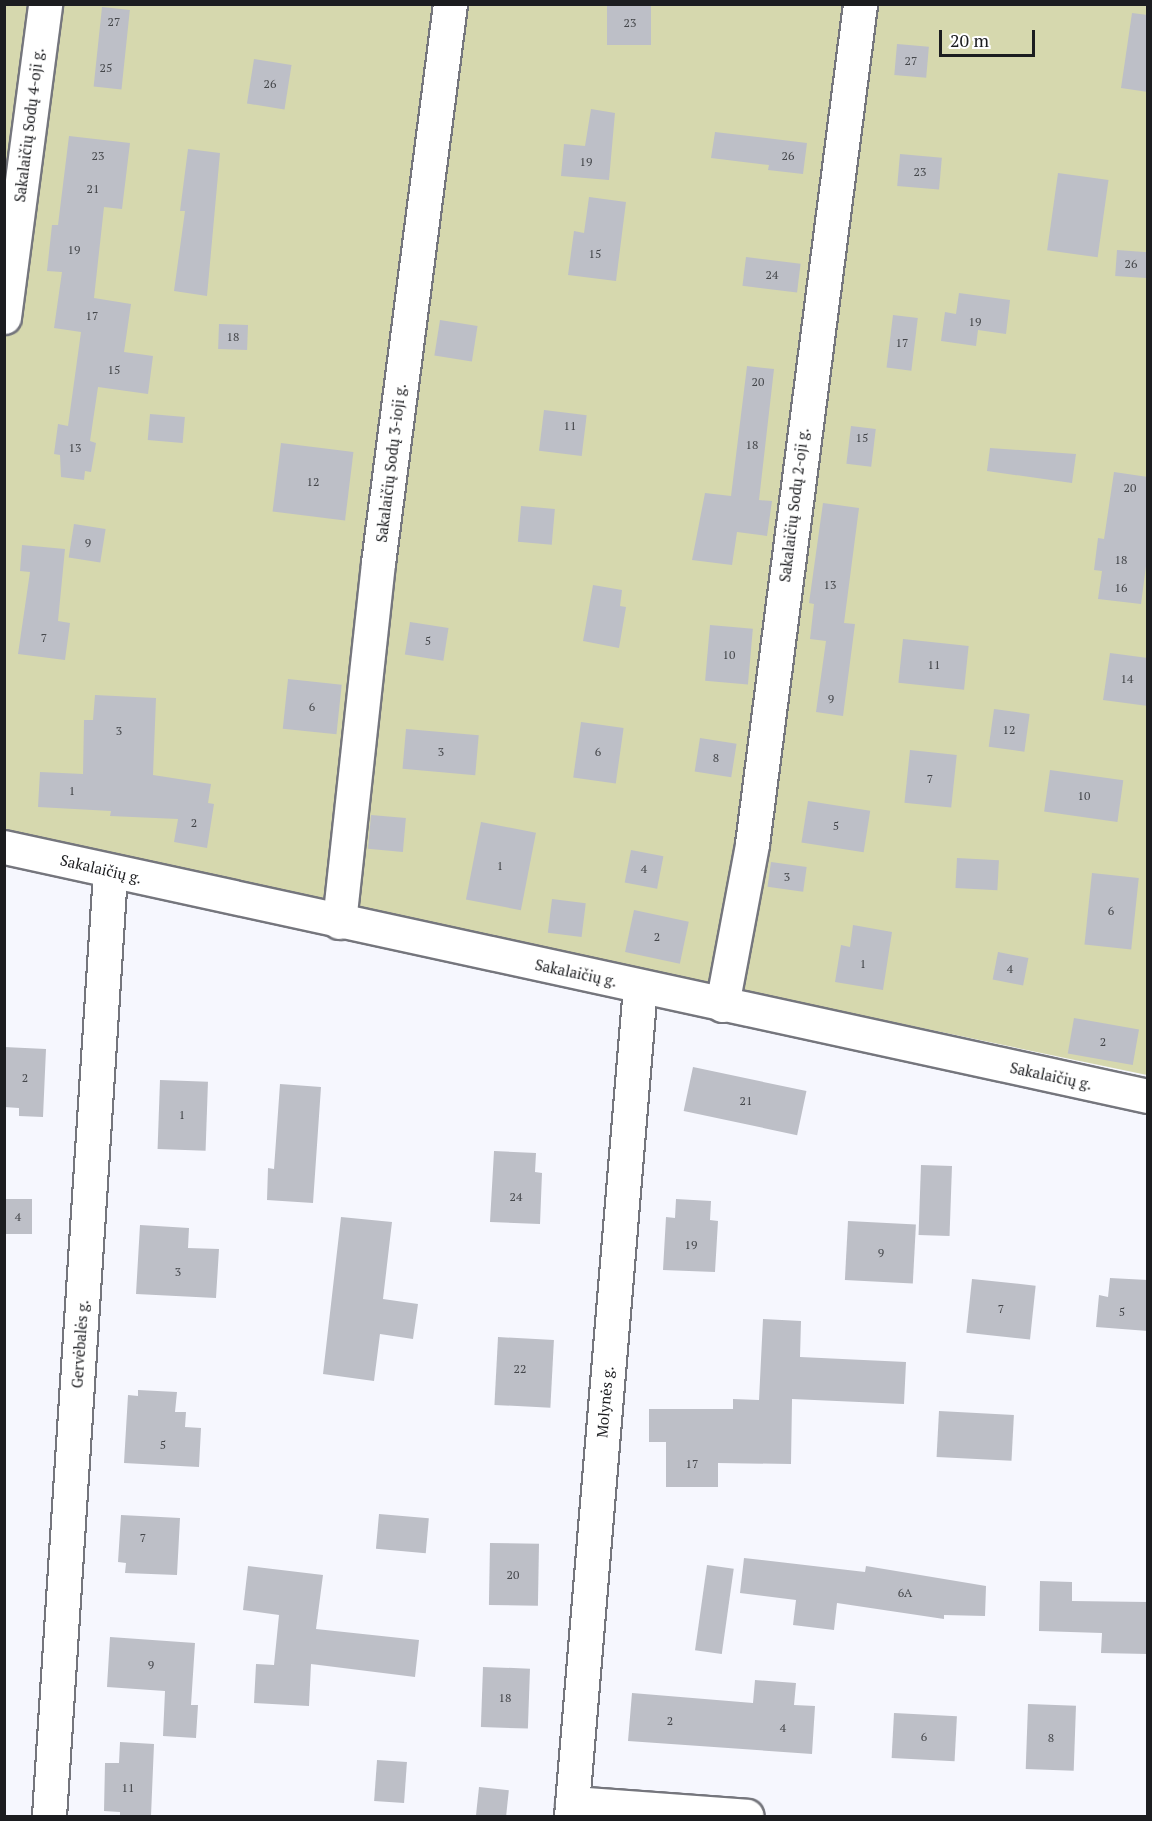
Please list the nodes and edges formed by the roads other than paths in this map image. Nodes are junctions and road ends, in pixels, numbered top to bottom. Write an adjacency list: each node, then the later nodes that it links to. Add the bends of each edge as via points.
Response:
1 (45, 4): 4 (street, Sakalaičių Sodų 4-oji g.)
2 (450, 4): 7 (street, Sakalaičių Sodų 3-ioji g., via 378,563)
3 (860, 4): 9 (street, Sakalaičių Sodų 2-oji g., via 752,844)
4 (4, 317)
5 (4, 847): 6 (street, Sakalaičių g.)
6 (110, 872): 7 (street, Sakalaičių g.); 12 (street, Gervėbalės g.)
7 (339, 922): 8 (street, Sakalaičių g.)
8 (640, 987): 9 (street, Sakalaičių g.); 11 (street, Molynės g.)
9 (722, 1005): 10 (street, Sakalaičių g.)
10 (1147, 1089)
11 (572, 1810): 13 (street)
12 (49, 1816)
13 (747, 1816)

